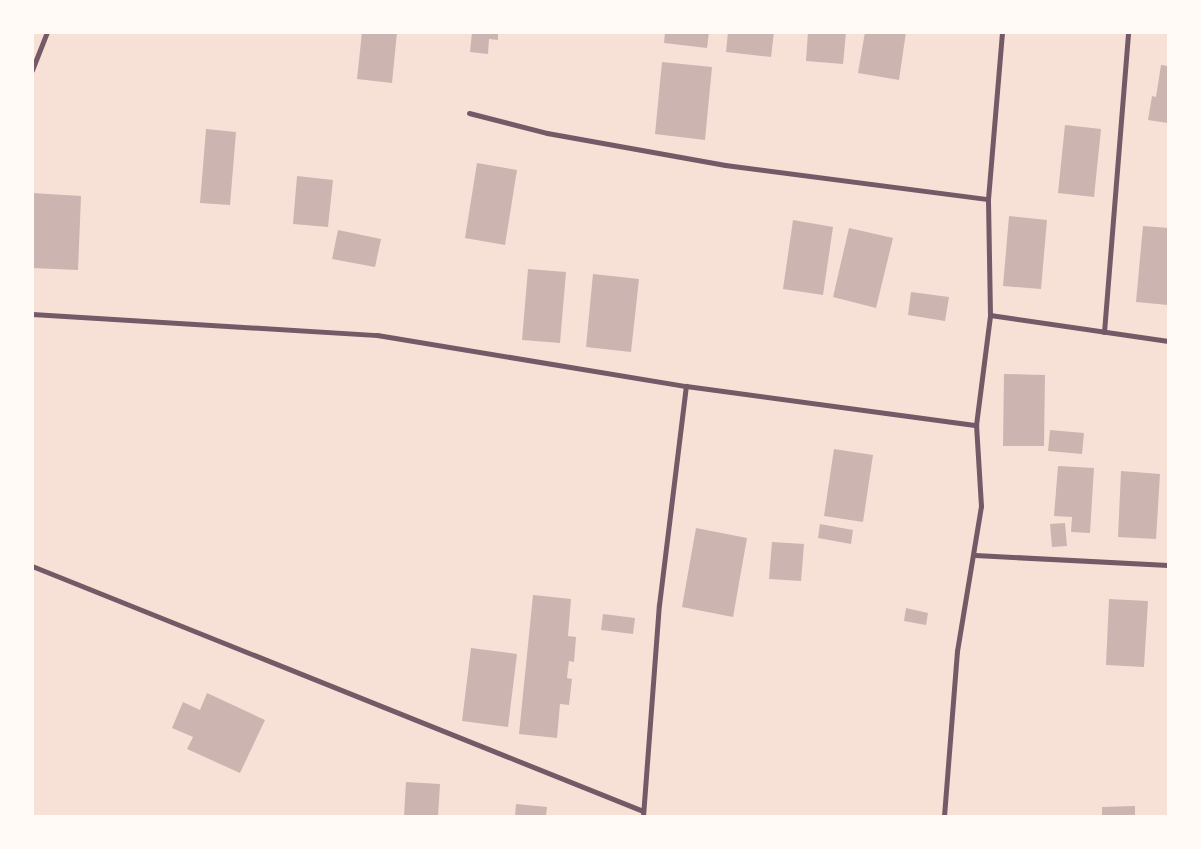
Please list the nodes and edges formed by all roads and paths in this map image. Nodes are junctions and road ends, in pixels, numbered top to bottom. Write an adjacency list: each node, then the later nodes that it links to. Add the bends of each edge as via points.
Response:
1 (47, 32): 4 (street)
2 (1002, 32): 6 (street)
3 (1128, 32): 9 (street)
4 (32, 70)
5 (469, 113): 6 (street, via 547,133 725,165)
6 (988, 199): 8 (street)
7 (32, 314): 11 (street, via 377,335)
8 (990, 315): 9 (street); 12 (street)
9 (1104, 332): 10 (street)
10 (1168, 341)
11 (686, 386): 12 (street); 16 (street, via 659,605)
12 (976, 425): 13 (street, via 981,506)
13 (975, 555): 14 (street); 17 (street, via 958,650)
14 (1168, 565)
15 (32, 566): 16 (street)
16 (643, 814)
17 (944, 816)

